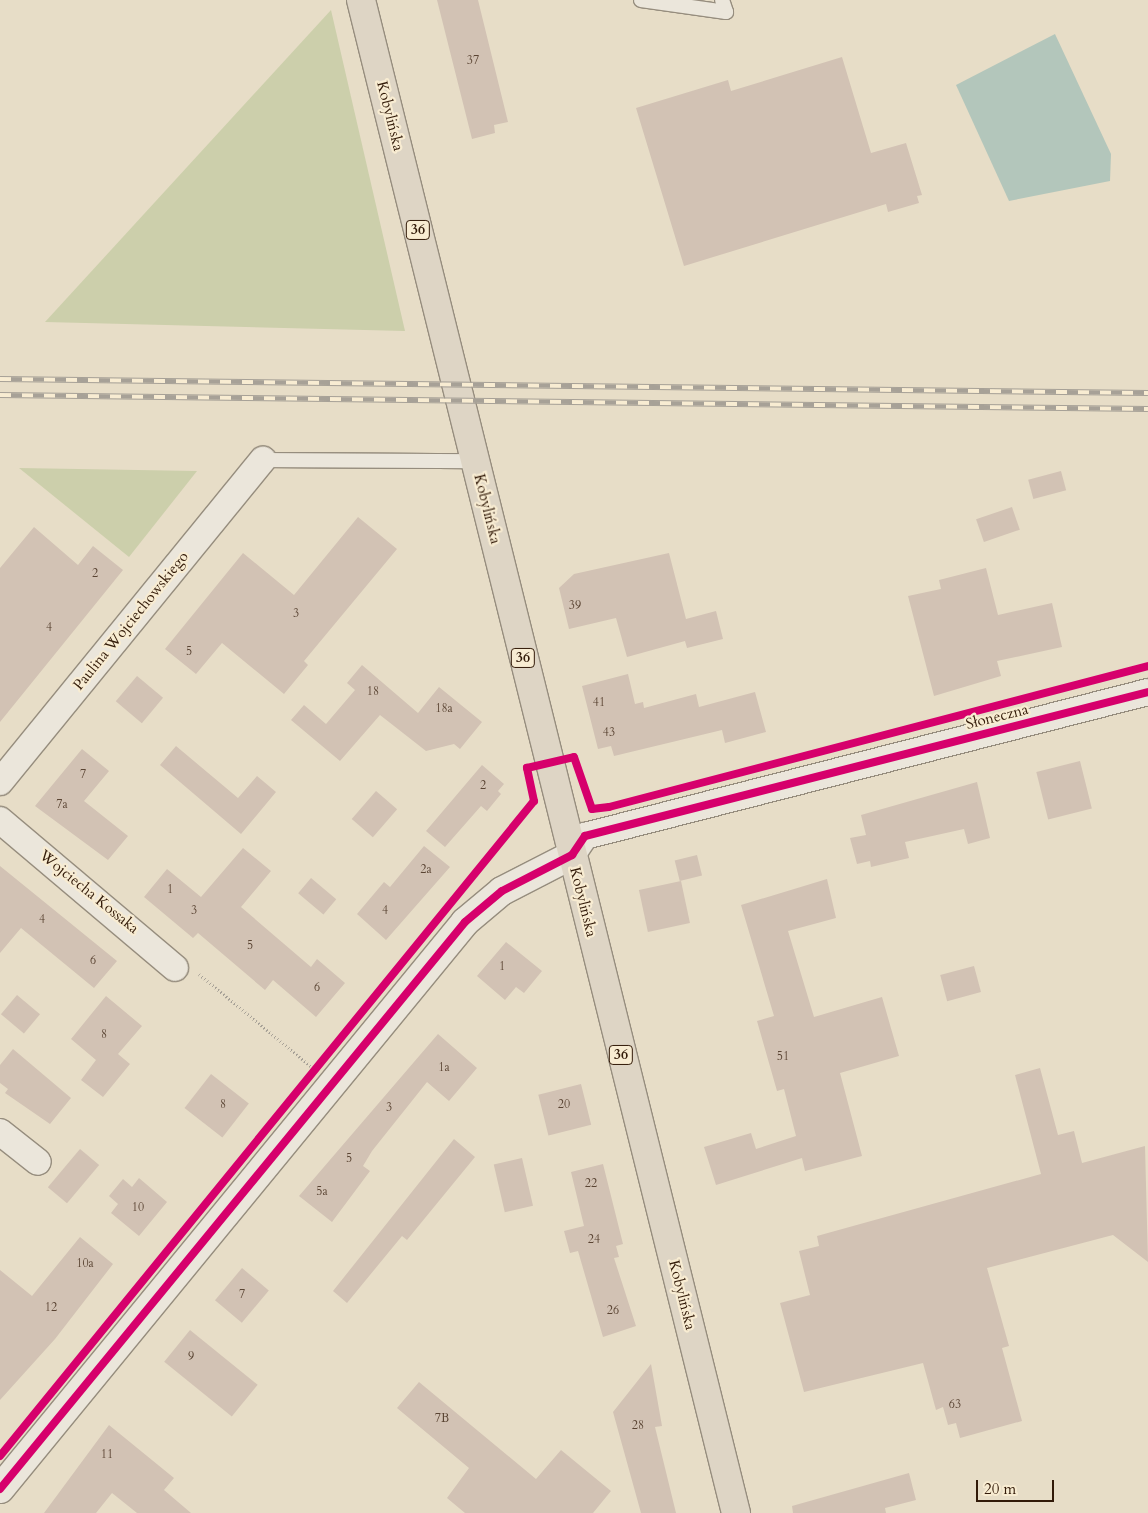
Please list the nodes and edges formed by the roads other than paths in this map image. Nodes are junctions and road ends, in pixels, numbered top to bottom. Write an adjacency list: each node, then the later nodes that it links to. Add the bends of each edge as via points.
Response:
1 (361, 0): 5 (main road, Kobylińska / 36)
2 (641, 0): 3 (lane, via 726,12)
3 (722, 0)
4 (263, 460): 5 (lane); 7 (street, Paulina Wojciechowskiego)
5 (475, 461): 9 (main road, Kobylińska / 36)
6 (1148, 692): 9 (street, Słoneczna, via 585,836)
7 (0, 782)
8 (0, 820): 10 (street, Wojciecha Kossaka)
9 (572, 855): 13 (street, via 502,891 465,922); 14 (main road, Kobylińska / 36)
10 (175, 968)
11 (0, 1132): 12 (street)
12 (38, 1162)
13 (0, 1489)
14 (736, 1513)

